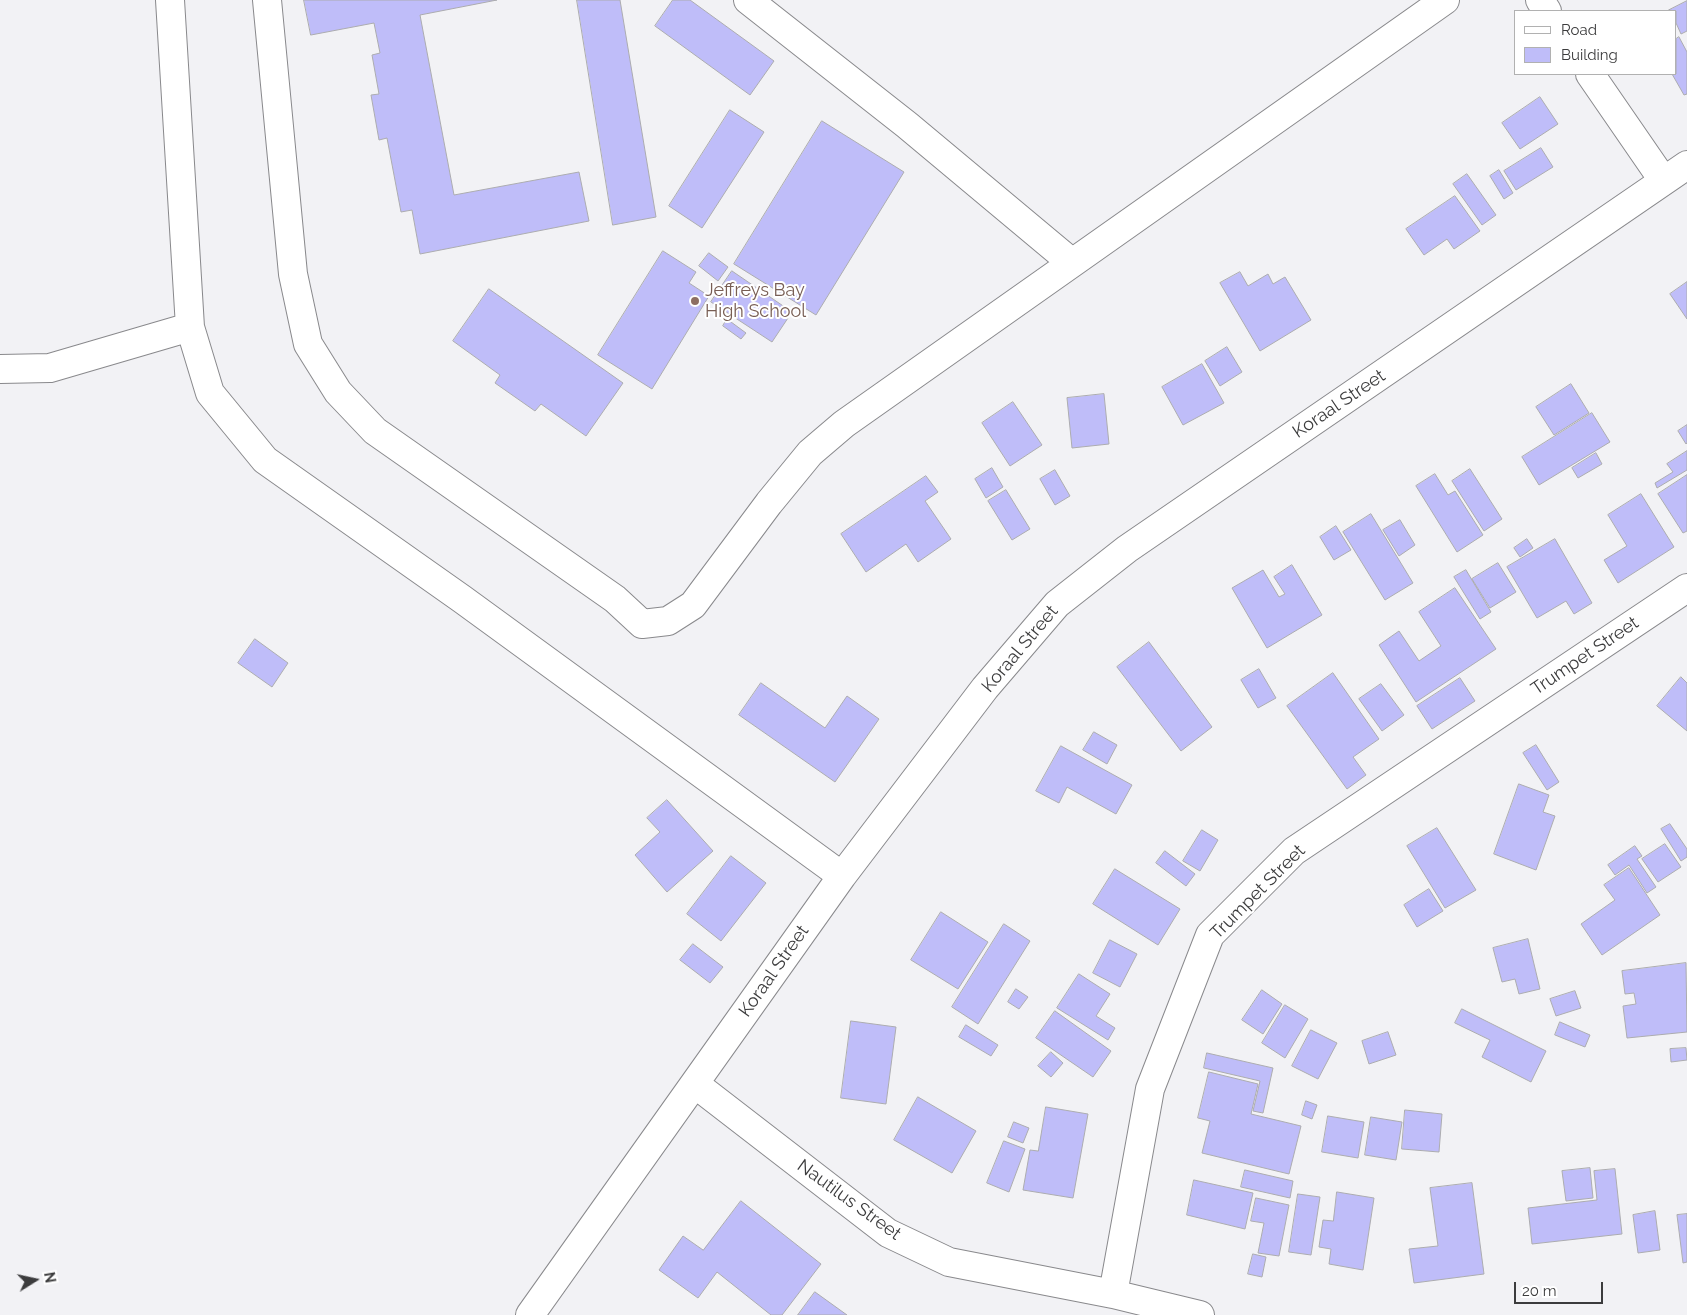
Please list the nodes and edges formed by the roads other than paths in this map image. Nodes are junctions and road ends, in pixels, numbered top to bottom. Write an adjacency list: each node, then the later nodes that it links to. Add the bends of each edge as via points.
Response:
1 (170, 0): 9 (street)
2 (266, 0): 8 (street, via 293,274 308,344 338,392 375,431 615,599 642,624 668,621 692,606 769,502 816,447)
3 (748, 0): 8 (street, via 907,125)
4 (1446, 0): 8 (street)
5 (1591, 75): 7 (street)
6 (1687, 165): 7 (street, Koraal Street)
7 (1663, 180): 12 (street, Koraal Street, via 1127,549 1057,604 985,688)
8 (1071, 262)
9 (190, 327): 10 (street, via 50,368); 12 (street, via 210,393 265,460 462,598)
10 (0, 369)
11 (1687, 588): 14 (street, Trumpet Street, via 1294,851 1210,935 1150,1089)
12 (842, 876): 13 (street, Koraal Street)
13 (695, 1084): 14 (street, Nautilus Street, via 888,1233 949,1262); 15 (street, Koraal Street)
14 (1113, 1294): 16 (street, Nautilus Street)
15 (530, 1315)
16 (1200, 1315)

